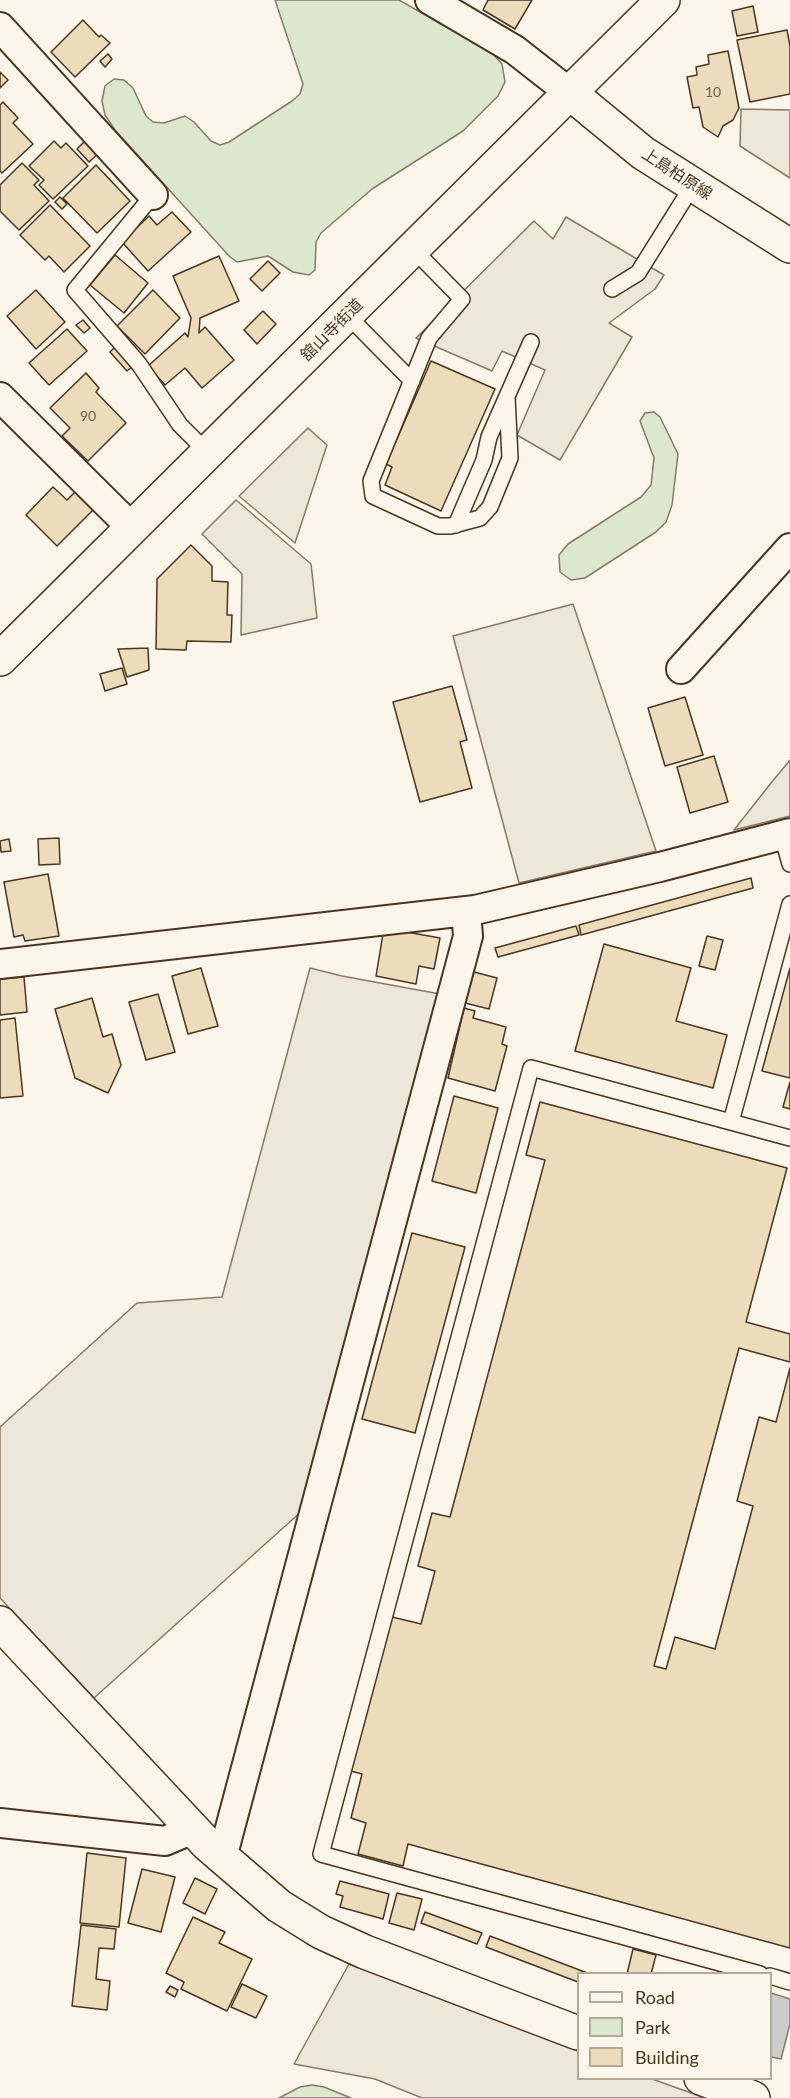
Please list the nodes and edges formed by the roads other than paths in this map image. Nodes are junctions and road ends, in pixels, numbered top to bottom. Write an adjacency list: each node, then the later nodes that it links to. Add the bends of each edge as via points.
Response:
1 (430, 0): 4 (street, via 514,50)
2 (663, 0): 4 (street, 舘山寺街道)
3 (0, 27): 6 (street)
4 (570, 93): 5 (street, 上島柏原線, via 643,153); 8 (street, 舘山寺街道)
5 (693, 185): 7 (street, 上島柏原線); 9 (lane, via 638,273)
6 (153, 195): 15 (lane, via 75,290 139,364 180,425)
7 (790, 246)
8 (413, 249): 10 (street, 舘山寺街道); 12 (lane, via 462,299 429,338)
9 (612, 289)
10 (347, 315): 12 (lane); 15 (street, 舘山寺街道)
11 (531, 342): 14 (lane)
12 (412, 381): 16 (lane, via 370,489 379,501 431,524)
13 (0, 397): 17 (street)
14 (507, 398): 16 (lane); 16 (lane, via 511,445 507,469 486,513)
15 (208, 453): 17 (street, 舘山寺街道)
16 (456, 525)
17 (132, 528): 19 (street, 舘山寺街道)
18 (790, 548): 20 (street)
19 (0, 659)
20 (681, 669)
21 (786, 834): 22 (lane); 24 (street)
22 (790, 864)
23 (790, 904): 26 (lane)
24 (466, 911): 25 (street); 31 (street, via 468,936)
25 (0, 964)
26 (731, 1122): 27 (lane); 32 (lane, via 531,1068 321,1854)
27 (790, 1138)
28 (0, 1623): 30 (street)
29 (0, 1823): 30 (street, via 165,1841)
30 (194, 1829): 31 (street)
31 (222, 1858): 35 (street, via 279,1906 321,1932 412,1971)
32 (753, 1972)
33 (772, 1976): 34 (lane)
34 (790, 1982)
35 (577, 2032)
36 (704, 2080): 37 (street)
37 (753, 2098)

